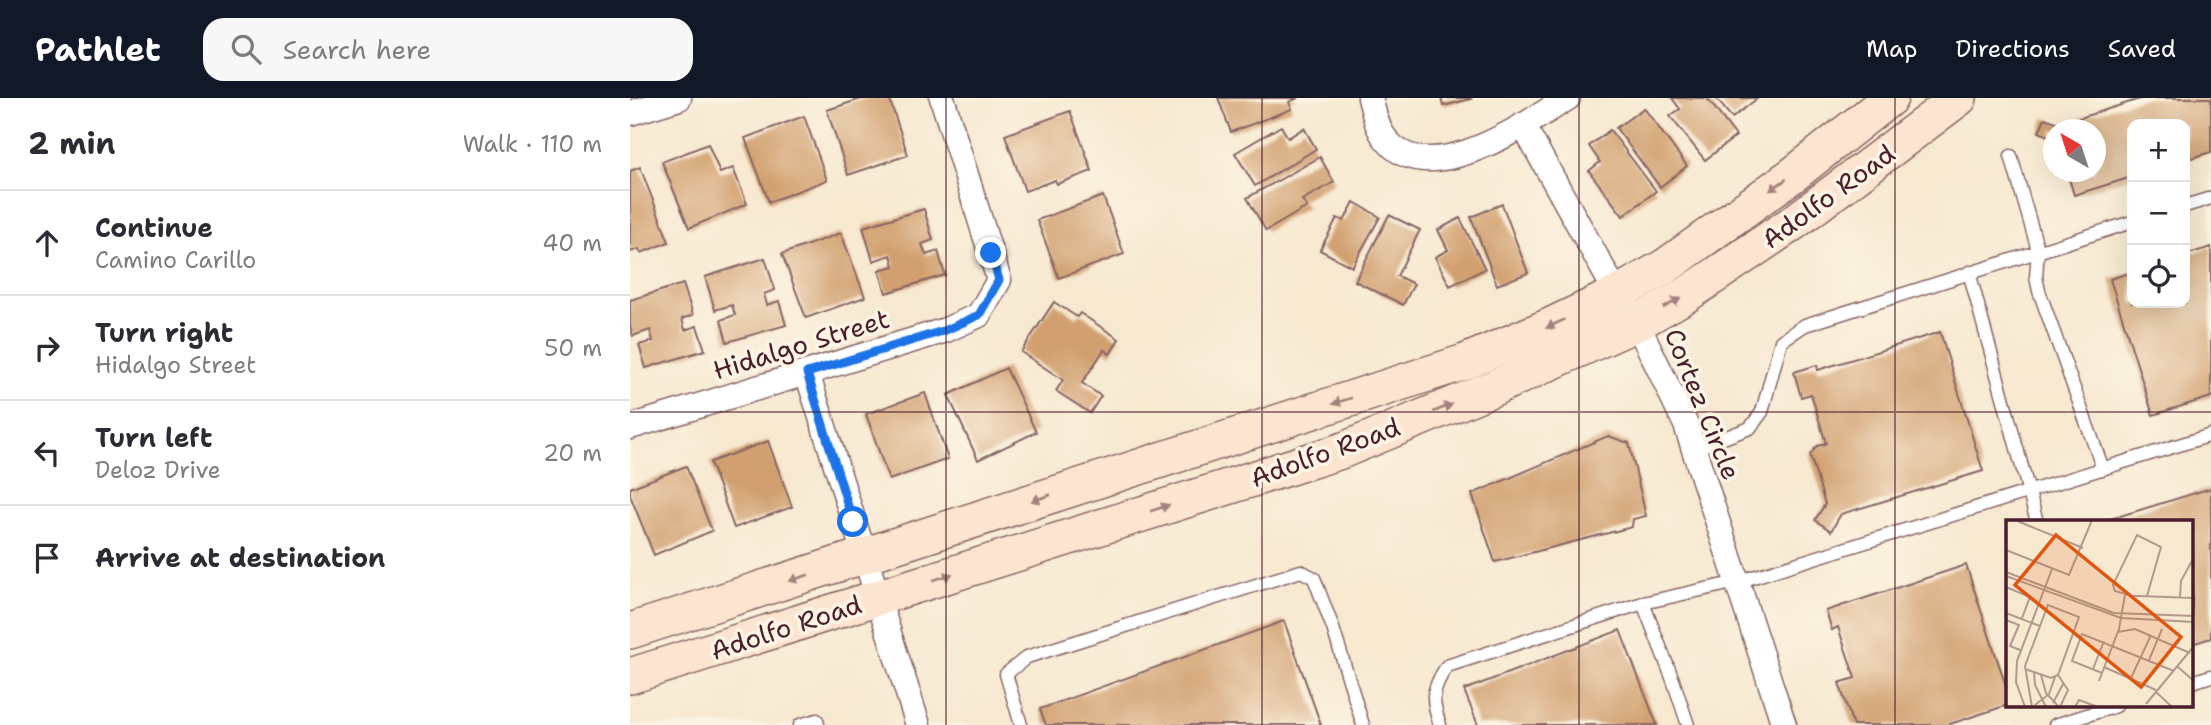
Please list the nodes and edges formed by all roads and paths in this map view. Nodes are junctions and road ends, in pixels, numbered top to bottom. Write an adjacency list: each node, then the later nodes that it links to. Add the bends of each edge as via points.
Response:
1 (679, 98): 7 (street)
2 (942, 98): 17 (street, Hidalgo Street, via 999,280 979,315 946,330)
3 (1370, 98): 8 (street, via 1383,136 1394,149 1425,161 1452,157)
4 (1568, 98): 8 (street)
5 (1891, 98): 15 (street, Adolfo Road, one-way to 15, via 1666,266)
6 (1959, 98): 16 (street, Adolfo Road, one-way to 6, via 1733,265)
7 (630, 113)
8 (1523, 125): 15 (street, Cortez Circle)
9 (2011, 156): 13 (lane)
10 (2211, 198): 11 (lane)
11 (2190, 204)
12 (2127, 223): 13 (lane)
13 (2038, 250): 14 (lane); 21 (lane, via 2039,291)
14 (1969, 272): 20 (lane, via 1805,325 1781,341 1762,412 1749,428); 22 (lane)
15 (1617, 294): 16 (street, Cortez Circle); 24 (street, Adolfo Road, one-way to 24, via 1465,362)
16 (1637, 323): 20 (street, Cortez Circle); 26 (street, Adolfo Road, one-way to 16, via 1341,451)
17 (807, 373): 18 (street, Hidalgo Street); 24 (street)
18 (630, 427)
19 (2211, 435): 21 (lane)
20 (1694, 450): 25 (street, Cortez Circle)
21 (2103, 469): 22 (lane)
22 (2030, 491): 23 (lane); 25 (lane)
23 (2037, 520)
24 (864, 557): 26 (street); 28 (street, Adolfo Road, one-way to 28)
25 (1737, 582): 27 (lane); 41 (street, Cortez Circle)
26 (878, 598): 29 (street, Adolfo Road); 36 (street)
27 (1643, 603): 39 (lane, via 1447,666 1432,702); 40 (lane)
28 (630, 631)
29 (630, 676)
30 (2211, 676): 31 (lane)
31 (2193, 682)
32 (2102, 708): 33 (lane)
33 (2080, 711): 42 (lane)
34 (800, 725): 35 (lane, via 817,720)
35 (818, 725)
36 (919, 725)
37 (1021, 725): 38 (lane, via 1006,674 1027,657 1301,571 1314,578)
38 (1363, 725)
39 (1440, 725)
40 (1688, 725)
41 (1784, 725)
42 (2055, 725)

